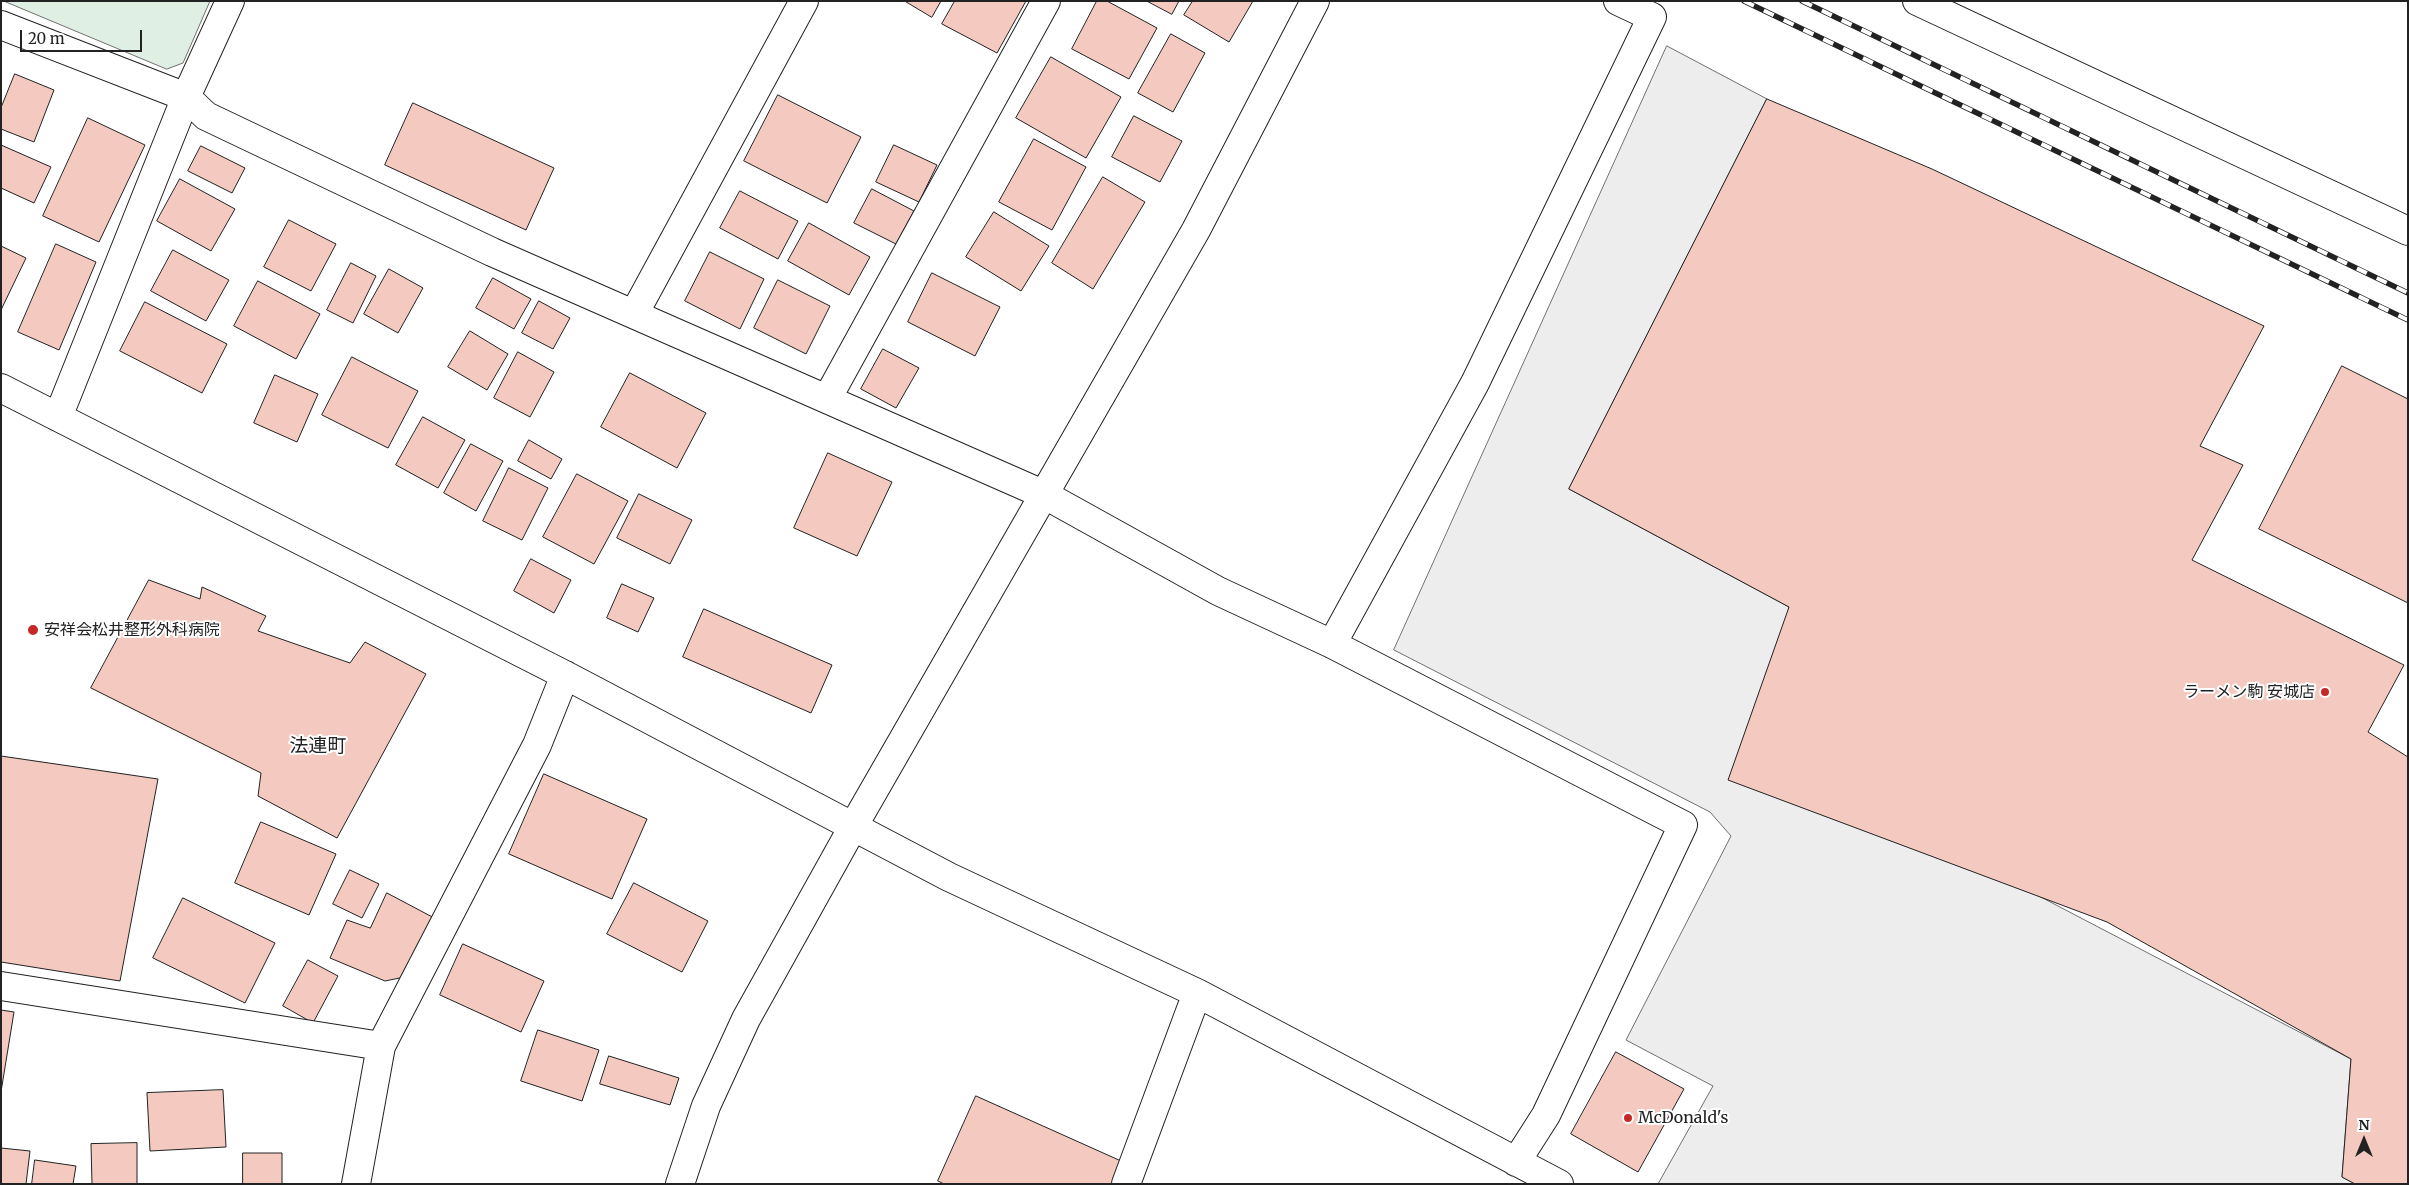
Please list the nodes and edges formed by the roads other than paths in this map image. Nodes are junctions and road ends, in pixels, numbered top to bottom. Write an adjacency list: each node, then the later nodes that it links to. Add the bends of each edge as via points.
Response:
1 (230, 1): 8 (street)
2 (804, 1): 10 (street)
3 (1046, 1): 12 (street)
4 (1315, 1): 14 (street, via 1196,230)
5 (1618, 1): 15 (street, via 1652,17 1475,383)
6 (1917, 1): 9 (street)
7 (1, 25): 8 (street)
8 (186, 97): 10 (street, via 214,120 483,248); 13 (street)
9 (2408, 231)
10 (634, 314): 12 (street)
11 (1, 388): 13 (street)
12 (827, 399): 14 (street)
13 (58, 417): 16 (street)
14 (1045, 495): 15 (street, via 1218,592); 17 (street)
15 (1332, 644): 21 (street, via 1683,825 1546,1115)
16 (565, 675): 17 (street); 20 (street, via 537,745)
17 (854, 825): 19 (street, via 949,877); 23 (street, via 746,1018 706,1106)
18 (1, 986): 20 (street)
19 (1197, 993): 21 (street); 24 (street)
20 (382, 1046): 22 (street)
21 (1516, 1162): 25 (street)
22 (356, 1184)
23 (680, 1184)
24 (1126, 1184)
25 (1559, 1184)

